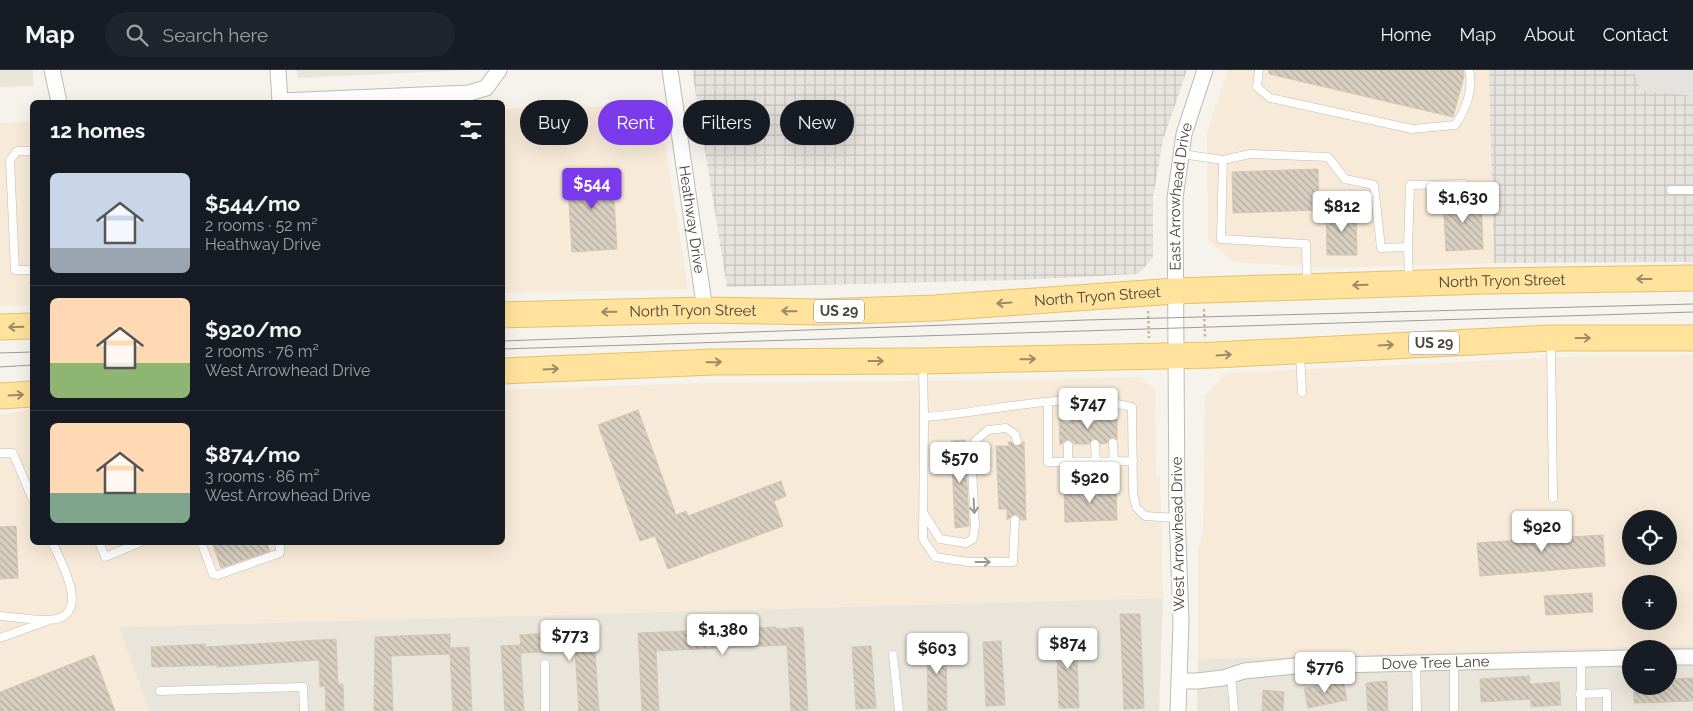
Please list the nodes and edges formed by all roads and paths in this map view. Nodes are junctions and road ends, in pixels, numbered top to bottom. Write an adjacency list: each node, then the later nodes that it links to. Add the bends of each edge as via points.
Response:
1 (52, 70): 9 (street)
2 (278, 70): 10 (street)
3 (499, 70): 8 (street, via 486,88)
4 (670, 70): 26 (street, Heathway Drive)
5 (1205, 70): 13 (street, East Arrowhead Drive, via 1184,134)
6 (1259, 70): 7 (lane, via 1257,87 1270,98 1412,129 1455,125 1465,112 1471,78)
7 (1469, 70)
8 (469, 98): 11 (street)
9 (60, 100)
10 (280, 100)
11 (374, 100)
12 (30, 151): 19 (lane, via 17,151 10,160 15,270)
13 (1181, 154): 14 (lane); 23 (street, East Arrowhead Drive, via 1175,198)
14 (1224, 160): 18 (lane, via 1250,154 1328,157 1345,179 1374,186 1381,248); 22 (lane, via 1221,239 1306,244)
15 (1464, 184): 18 (lane, via 1410,184)
16 (1671, 190): 17 (lane)
17 (1693, 190)
18 (1408, 247): 21 (lane)
19 (30, 270)
20 (1693, 278): 21 (main road, North Tryon Street / US 29, one-way to 21)
21 (1409, 283): 22 (main road, North Tryon Street / US 29, one-way to 22)
22 (1307, 287): 23 (main road, North Tryon Street / US 29)
23 (1175, 291): 26 (main road, North Tryon Street / US 29, one-way to 26, via 935,308 820,312); 35 (street, East Arrowhead Drive)
24 (1148, 304): 32 (path)
25 (1204, 309): 33 (path)
26 (705, 310): 27 (main road, North Tryon Street / US 29, one-way to 27)
27 (505, 315)
28 (30, 326): 29 (main road, one-way to 29)
29 (0, 327)
30 (1551, 338): 31 (main road, US 29, one-way to 31); 34 (main road, US 29, one-way to 30); 59 (lane)
31 (1693, 338)
32 (1149, 341)
33 (1205, 346)
34 (1300, 350): 35 (main road, US 29, one-way to 34); 38 (lane)
35 (1175, 356): 36 (main road, US 29, one-way to 35); 61 (street, West Arrowhead Drive)
36 (923, 361): 37 (main road, US 29, one-way to 36, via 714,362); 46 (lane)
37 (505, 371)
38 (1302, 392)
39 (30, 394): 40 (main road, one-way to 39)
40 (0, 396)
41 (1092, 401): 42 (lane); 44 (lane); 47 (lane)
42 (1111, 401): 45 (lane); 55 (lane, via 1132,407)
43 (1048, 402): 44 (lane); 46 (lane, via 954,416); 56 (lane, via 1048,462)
44 (1066, 402): 48 (lane)
45 (1112, 416)
46 (924, 417): 60 (lane)
47 (1094, 417)
48 (1067, 418)
49 (1017, 442): 60 (lane, one-way to 60, via 1015,434 1006,428 988,430 975,441 973,539 966,543 940,539)
50 (1113, 443): 54 (lane)
51 (1068, 444): 56 (lane)
52 (1095, 444): 57 (lane)
53 (0, 453): 58 (lane, via 13,453)
54 (1114, 461): 55 (lane); 57 (lane)
55 (1133, 461): 61 (lane, via 1136,507 1145,516)
56 (1068, 462): 57 (lane)
57 (1096, 462)
58 (30, 493)
59 (1553, 498)
60 (924, 514): 62 (lane, one-way to 62, via 924,539 935,556 968,562 1013,562)
61 (1177, 518): 80 (street, West Arrowhead Drive, via 1181,622)
62 (1015, 520)
63 (53, 545): 69 (lane, via 73,598 70,608)
64 (100, 545): 65 (lane, via 105,557)
65 (134, 545)
66 (202, 545): 67 (lane, via 213,574 218,575 280,553)
67 (280, 545)
68 (0, 616): 69 (lane)
69 (56, 618): 70 (lane)
70 (0, 638)
71 (893, 655): 85 (lane)
72 (1677, 657): 73 (street)
73 (1693, 657)
74 (1581, 658): 75 (street, Dove Tree Lane); 76 (street, Dove Tree Lane); 82 (lane)
75 (1622, 658)
76 (1454, 660): 77 (street, Dove Tree Lane); 89 (lane)
77 (1416, 662): 79 (street, Dove Tree Lane, via 1286,666); 88 (lane)
78 (545, 664): 84 (lane)
79 (1231, 675): 80 (street, Dove Tree Lane); 87 (lane)
80 (1179, 681): 86 (street, West Arrowhead Drive)
81 (160, 692): 83 (lane, via 303,687)
82 (1580, 694): 90 (lane); 91 (lane, via 1607,693)
83 (304, 711)
84 (545, 711)
85 (899, 711)
86 (1178, 711)
87 (1234, 711)
88 (1417, 711)
89 (1454, 711)
90 (1581, 711)
91 (1607, 711)

